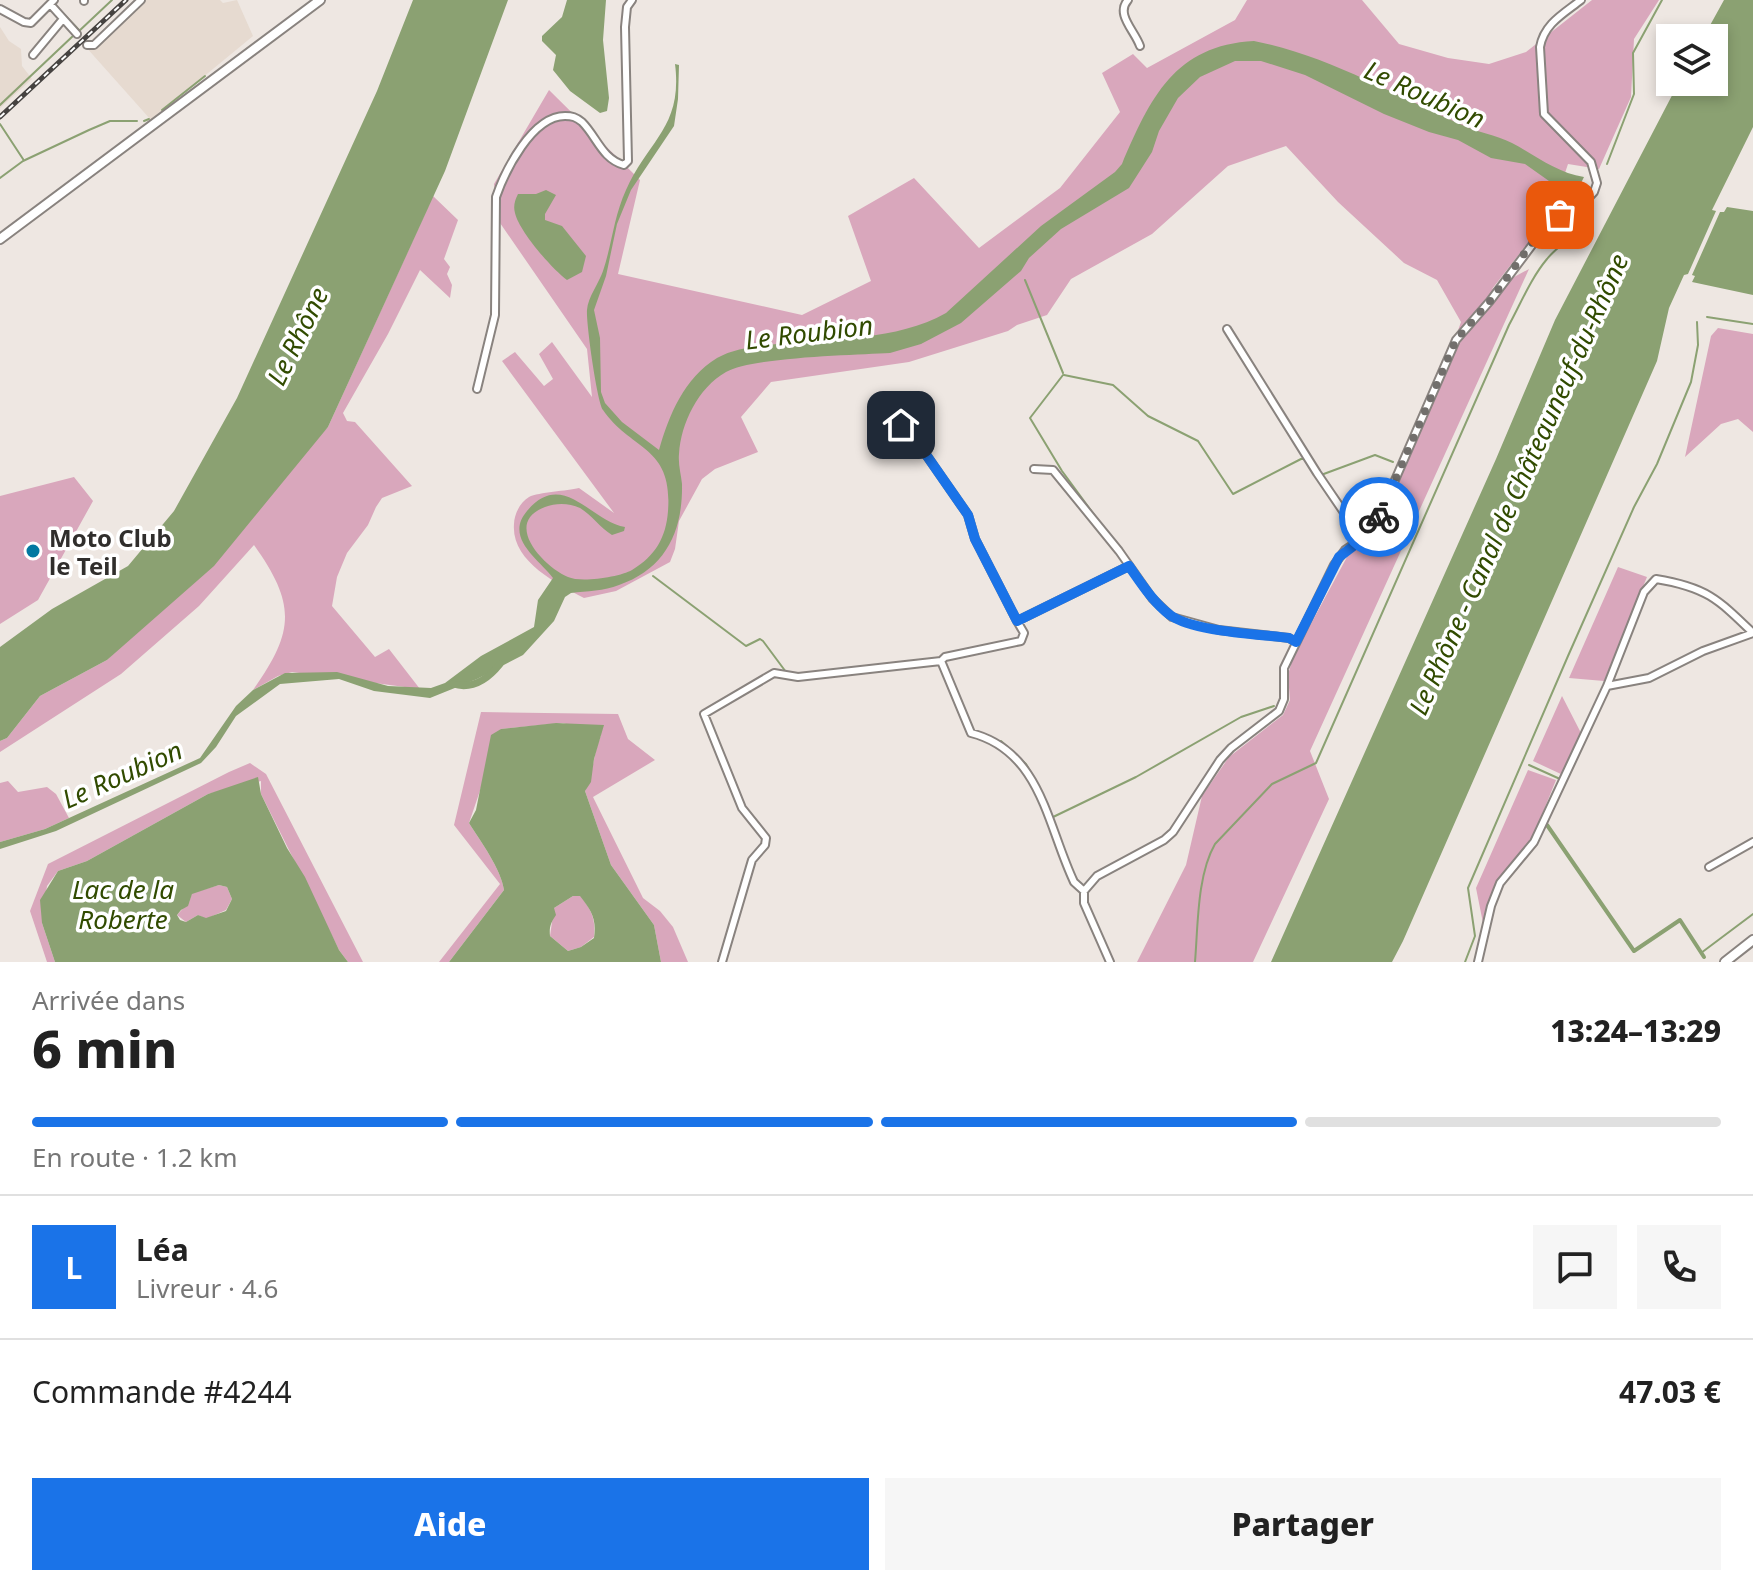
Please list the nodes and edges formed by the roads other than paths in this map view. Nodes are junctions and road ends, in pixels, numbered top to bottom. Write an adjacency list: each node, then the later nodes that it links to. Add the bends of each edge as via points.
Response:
1 (141, 0): 10 (street, via 94,45)
2 (320, 0): 13 (main road)
3 (632, 0): 15 (street, via 625,27 628,161 624,165 605,154 575,117 558,116 536,128 520,151 496,197 495,315)
4 (1128, 0): 11 (street, via 1122,12)
5 (1581, 0): 18 (street, via 1542,37 1544,114 1591,162 1594,192 1579,208 1551,220 1462,330 1375,526)
6 (52, 2): 7 (street, via 31,23); 8 (street)
7 (0, 9)
8 (63, 19): 9 (street); 12 (street)
9 (77, 34)
10 (87, 45)
11 (1140, 46)
12 (33, 55)
13 (0, 239)
14 (1227, 329): 18 (street)
15 (477, 389)
16 (883, 414): 20 (street, via 890,427 901,425 911,433 968,515)
17 (1034, 469): 19 (street, via 1053,470)
18 (1362, 539): 22 (street, via 1339,557)
19 (1129, 566): 20 (street); 22 (street, via 1172,617)
20 (1017, 621): 23 (street, via 1025,637 1021,641)
21 (1753, 633): 24 (street, via 1649,678); 24 (street, via 1699,589 1656,579 1644,592)
22 (1296, 642): 27 (street, via 1284,668 1279,711 1220,760 1173,832 1097,876)
23 (942, 660): 27 (street, via 971,733 1003,747 1028,772 1074,882); 29 (street, via 798,677 774,673 704,714 742,808 767,842 752,860)
24 (1607, 686): 31 (street, via 1534,842 1500,883)
25 (1753, 842): 26 (street)
26 (1709, 867)
27 (1084, 891): 30 (street, via 1084,903)
28 (1753, 940): 32 (main road)
29 (722, 962)
30 (1110, 962)
31 (1478, 962)
32 (1725, 962)

